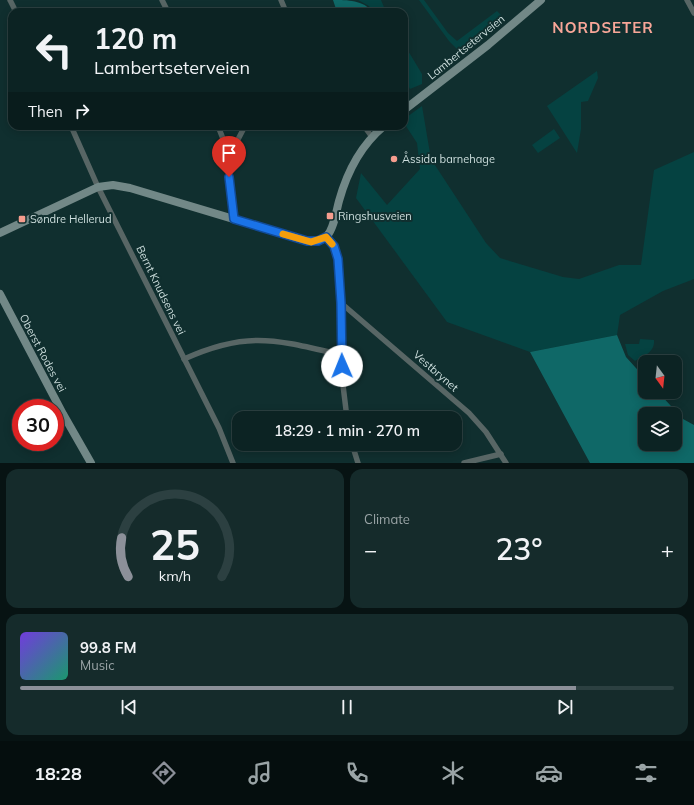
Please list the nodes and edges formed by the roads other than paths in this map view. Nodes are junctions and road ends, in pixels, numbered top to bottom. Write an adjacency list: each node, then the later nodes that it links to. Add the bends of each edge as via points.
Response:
1 (541, 0): 4 (main road, Lambertseterveien, via 488,46)
2 (687, 0): 3 (street)
3 (694, 13)
4 (408, 107)
5 (73, 130): 12 (street, Bernt Knudsens vei)
6 (219, 130): 11 (street)
7 (243, 130): 11 (street, via 234,147)
8 (367, 130): 10 (street)
9 (380, 130): 10 (main road)
10 (372, 137): 15 (main road, via 350,170 332,227)
11 (227, 152): 13 (street)
12 (98, 187): 13 (main road, via 125,187); 14 (main road); 19 (street, Bernt Knudsens vei)
13 (234, 219): 15 (main road, via 307,241 318,241)
14 (0, 233)
15 (326, 237): 17 (street, via 334,246 338,259)
16 (0, 294): 23 (main road, Oberst Rodes vei)
17 (341, 303): 18 (street); 22 (street, Vestbrynet, via 469,412)
18 (342, 355): 19 (street, via 279,341 249,340 214,347); 20 (street)
19 (184, 359): 24 (street, Bernt Knudsens vei, via 220,428)
20 (346, 411)
21 (354, 451): 25 (street)
22 (501, 454): 26 (street); 27 (street, Vestbrynet)
23 (91, 463)
24 (233, 463)
25 (358, 463)
26 (464, 463)
27 (506, 463)

